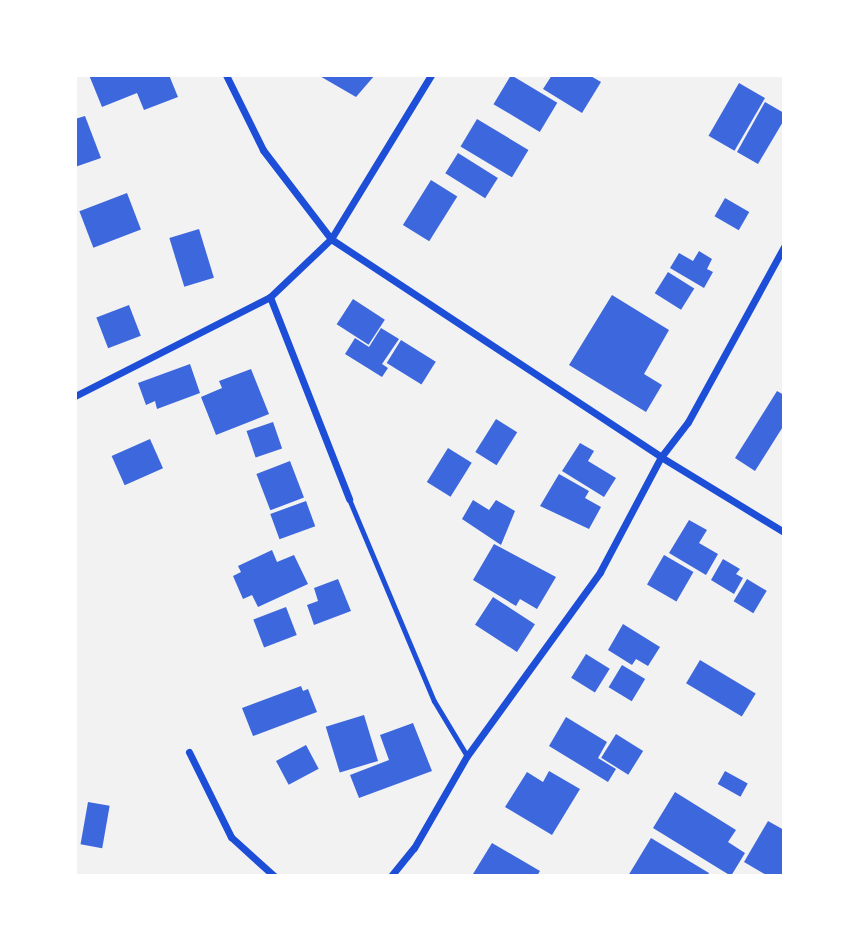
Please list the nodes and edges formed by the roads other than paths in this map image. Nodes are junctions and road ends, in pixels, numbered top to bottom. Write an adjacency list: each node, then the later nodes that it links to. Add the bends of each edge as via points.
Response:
1 (226, 75): 3 (street, via 263,150)
2 (431, 75): 3 (street)
3 (331, 239): 5 (street); 7 (street)
4 (784, 247): 7 (street, via 688,422)
5 (270, 298): 6 (street); 8 (street)
6 (75, 396)
7 (661, 457): 9 (street); 11 (street, via 600,572)
8 (349, 499): 11 (lane, via 434,701)
9 (784, 532)
10 (189, 752): 12 (street, via 231,837)
11 (467, 755): 13 (street, via 414,848)
12 (274, 876)
13 (391, 876)

